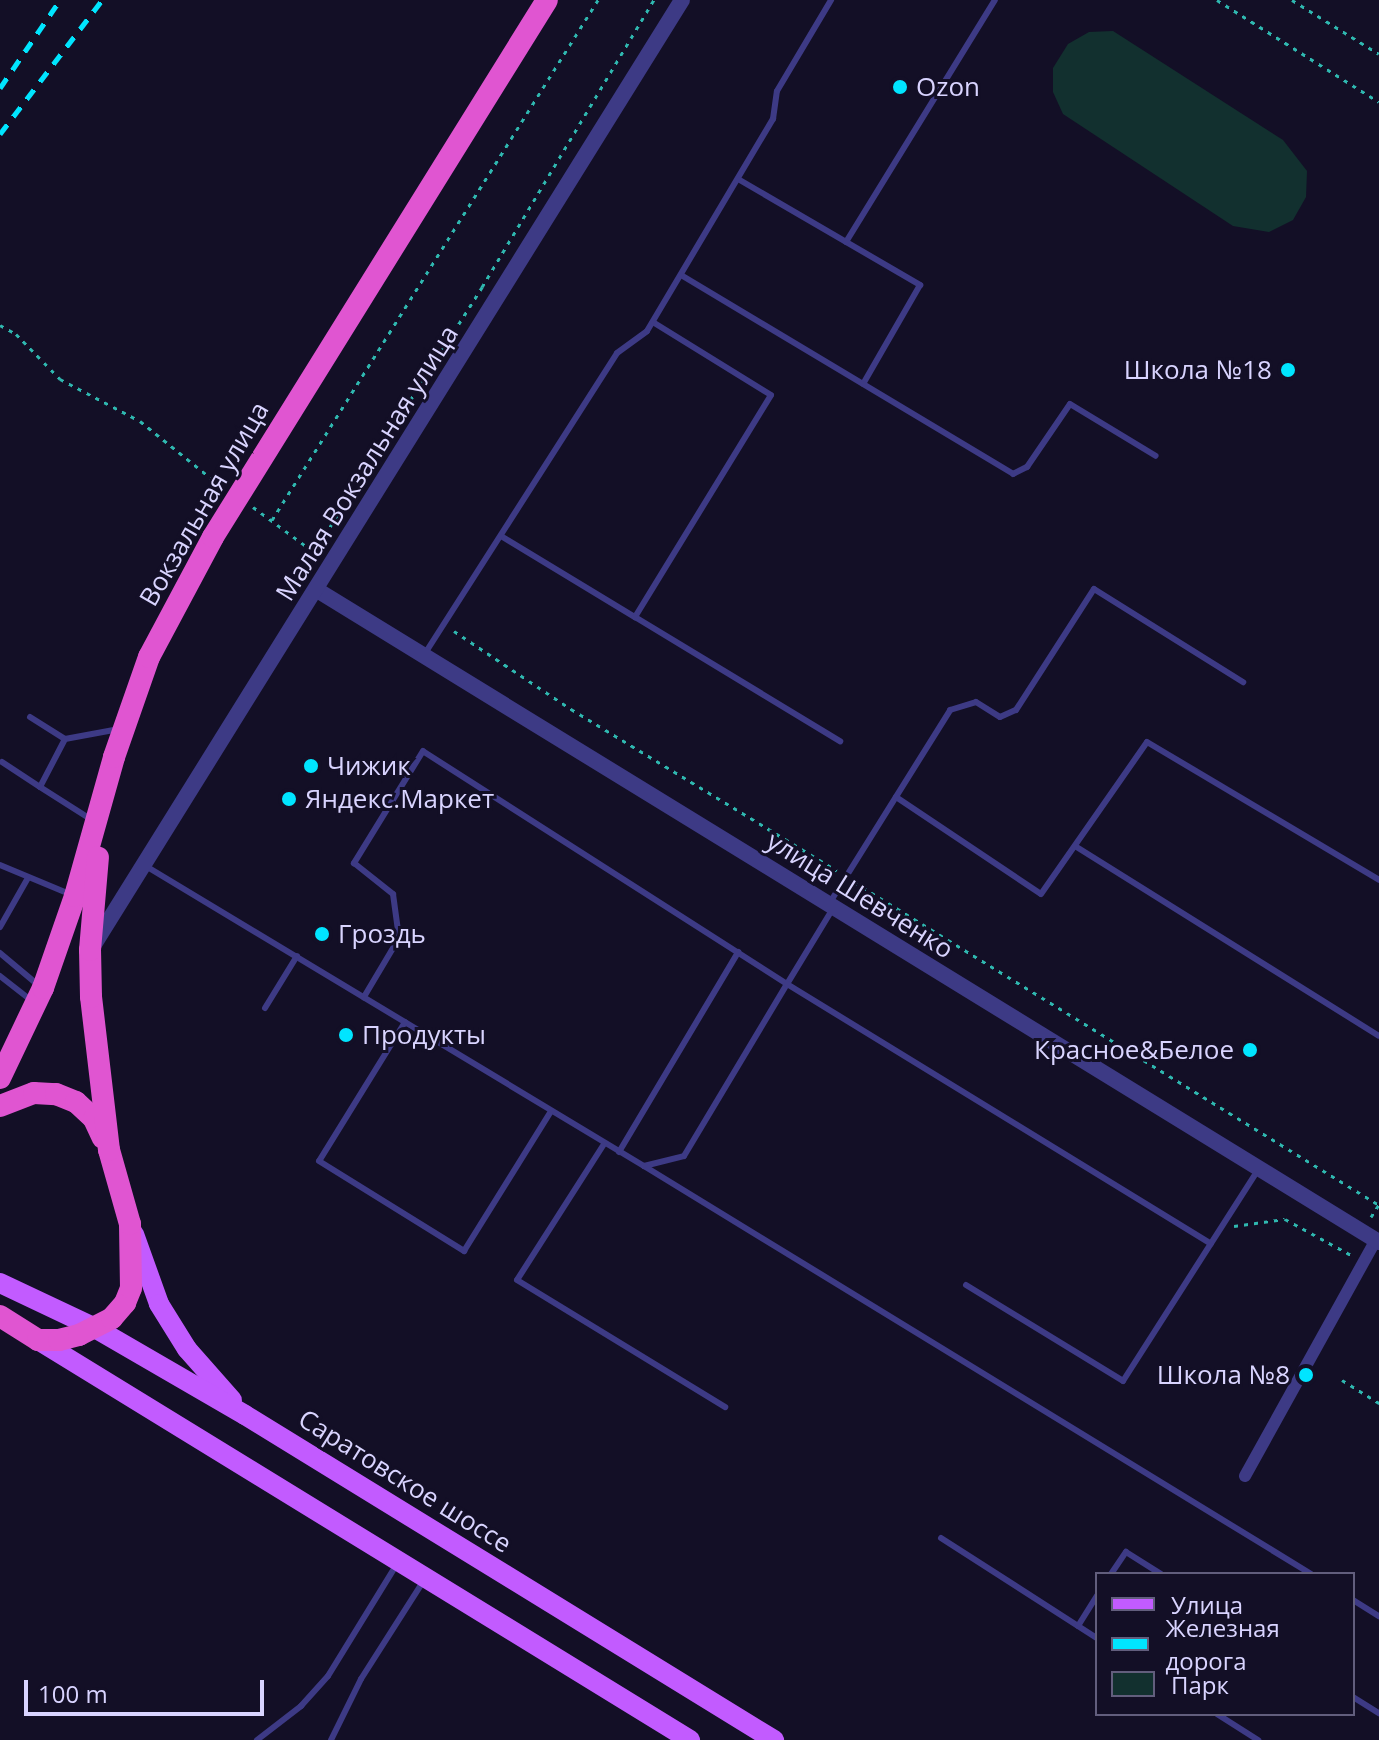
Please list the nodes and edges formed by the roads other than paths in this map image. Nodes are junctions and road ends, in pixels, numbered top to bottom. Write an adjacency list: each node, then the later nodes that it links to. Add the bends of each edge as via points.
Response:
1 (547, 0): 17 (highway, Вокзальная улица, via 238,496 149,657)
2 (682, 0): 12 (street, Малая Вокзальная улица)
3 (831, 0): 5 (lane, via 777,91 773,119)
4 (995, 0): 6 (lane)
5 (738, 179): 6 (lane); 7 (lane)
6 (846, 242): 9 (lane, via 920,285)
7 (681, 275): 8 (lane); 9 (lane)
8 (653, 322): 11 (lane, via 617,353); 13 (lane, via 771,395)
9 (863, 384): 10 (lane, via 1013,474 1027,467 1070,404)
10 (1156, 456)
11 (501, 536): 13 (lane); 14 (lane)
12 (317, 590): 14 (street, улица Шевченко); 27 (street, Малая Вокзальная улица)
13 (635, 617): 19 (lane)
14 (424, 655): 31 (street, улица Шевченко)
15 (1243, 682): 23 (lane, via 1094,589 1016,710 1000,717 976,702 950,710)
16 (30, 717): 18 (lane)
17 (123, 729): 18 (lane); 20 (highway, Вокзальная улица)
18 (65, 739): 22 (lane)
19 (840, 741)
20 (114, 757): 24 (highway, Вокзальная улица); 33 (highway, via 94,884)
21 (2, 762): 22 (lane)
22 (40, 787): 24 (lane)
23 (896, 797): 25 (lane, via 1041,894); 31 (lane)
24 (95, 822): 30 (highway, Вокзальная улица)
25 (1075, 846): 29 (lane, via 1147,742); 43 (lane)
26 (0, 865): 28 (lane)
27 (144, 865): 33 (street, Малая Вокзальная улица); 36 (lane)
28 (28, 878): 30 (lane); 32 (lane)
29 (1379, 880)
30 (75, 896): 39 (highway, Вокзальная улица)
31 (831, 906): 38 (lane); 51 (street, улица Шевченко)
32 (0, 927)
33 (90, 950): 48 (highway)
34 (738, 952): 38 (lane); 40 (lane, via 423,751 354,863 393,894 399,938); 49 (lane)
35 (0, 953): 39 (lane)
36 (297, 956): 40 (lane); 41 (lane)
37 (0, 976): 39 (lane)
38 (787, 984): 50 (lane, via 684,1156); 54 (lane)
39 (40, 997): 44 (highway, Вокзальная улица)
40 (364, 997): 42 (lane)
41 (265, 1008)
42 (405, 1022): 46 (lane); 46 (lane, via 319,1161 464,1251)
43 (1379, 1036)
44 (0, 1078)
45 (0, 1106): 48 (highway, via 34,1093 76,1102 94,1119)
46 (551, 1111): 47 (lane)
47 (604, 1144): 49 (lane); 60 (lane, via 517,1280)
48 (109, 1150): 52 (highway)
49 (619, 1152): 50 (lane)
50 (644, 1166): 67 (lane)
51 (1259, 1168): 53 (street, улица Шевченко); 54 (lane)
52 (130, 1224): 58 (highway, via 131,1288 112,1318); 61 (main road, via 159,1304 187,1349)
53 (1378, 1241): 62 (street)
54 (1211, 1244): 56 (lane, via 1123,1381)
55 (0, 1283): 58 (main road, Саратовское шоссе)
56 (966, 1285)
57 (0, 1316): 59 (highway)
58 (95, 1328): 59 (highway, via 59,1340); 61 (main road, Саратовское шоссе)
59 (38, 1340): 64 (main road)
60 (725, 1407)
61 (245, 1415): 80 (main road, Саратовское шоссе)
62 (1245, 1476)
63 (941, 1538): 72 (lane)
64 (399, 1561): 68 (main road); 77 (lane, via 328,1676 301,1706)
65 (1112, 1572): 66 (lane, via 1126,1552)
66 (1158, 1572)
67 (1308, 1572)
68 (426, 1577): 78 (lane, via 361,1679); 79 (main road)
69 (1095, 1599): 72 (lane)
70 (1355, 1601): 71 (lane)
71 (1379, 1616)
72 (1078, 1626): 73 (lane)
73 (1095, 1637)
74 (1355, 1698): 75 (lane)
75 (1379, 1713)
76 (1220, 1716): 81 (lane)
77 (257, 1740)
78 (331, 1740)
79 (690, 1740)
80 (774, 1740)
81 (1258, 1740)

